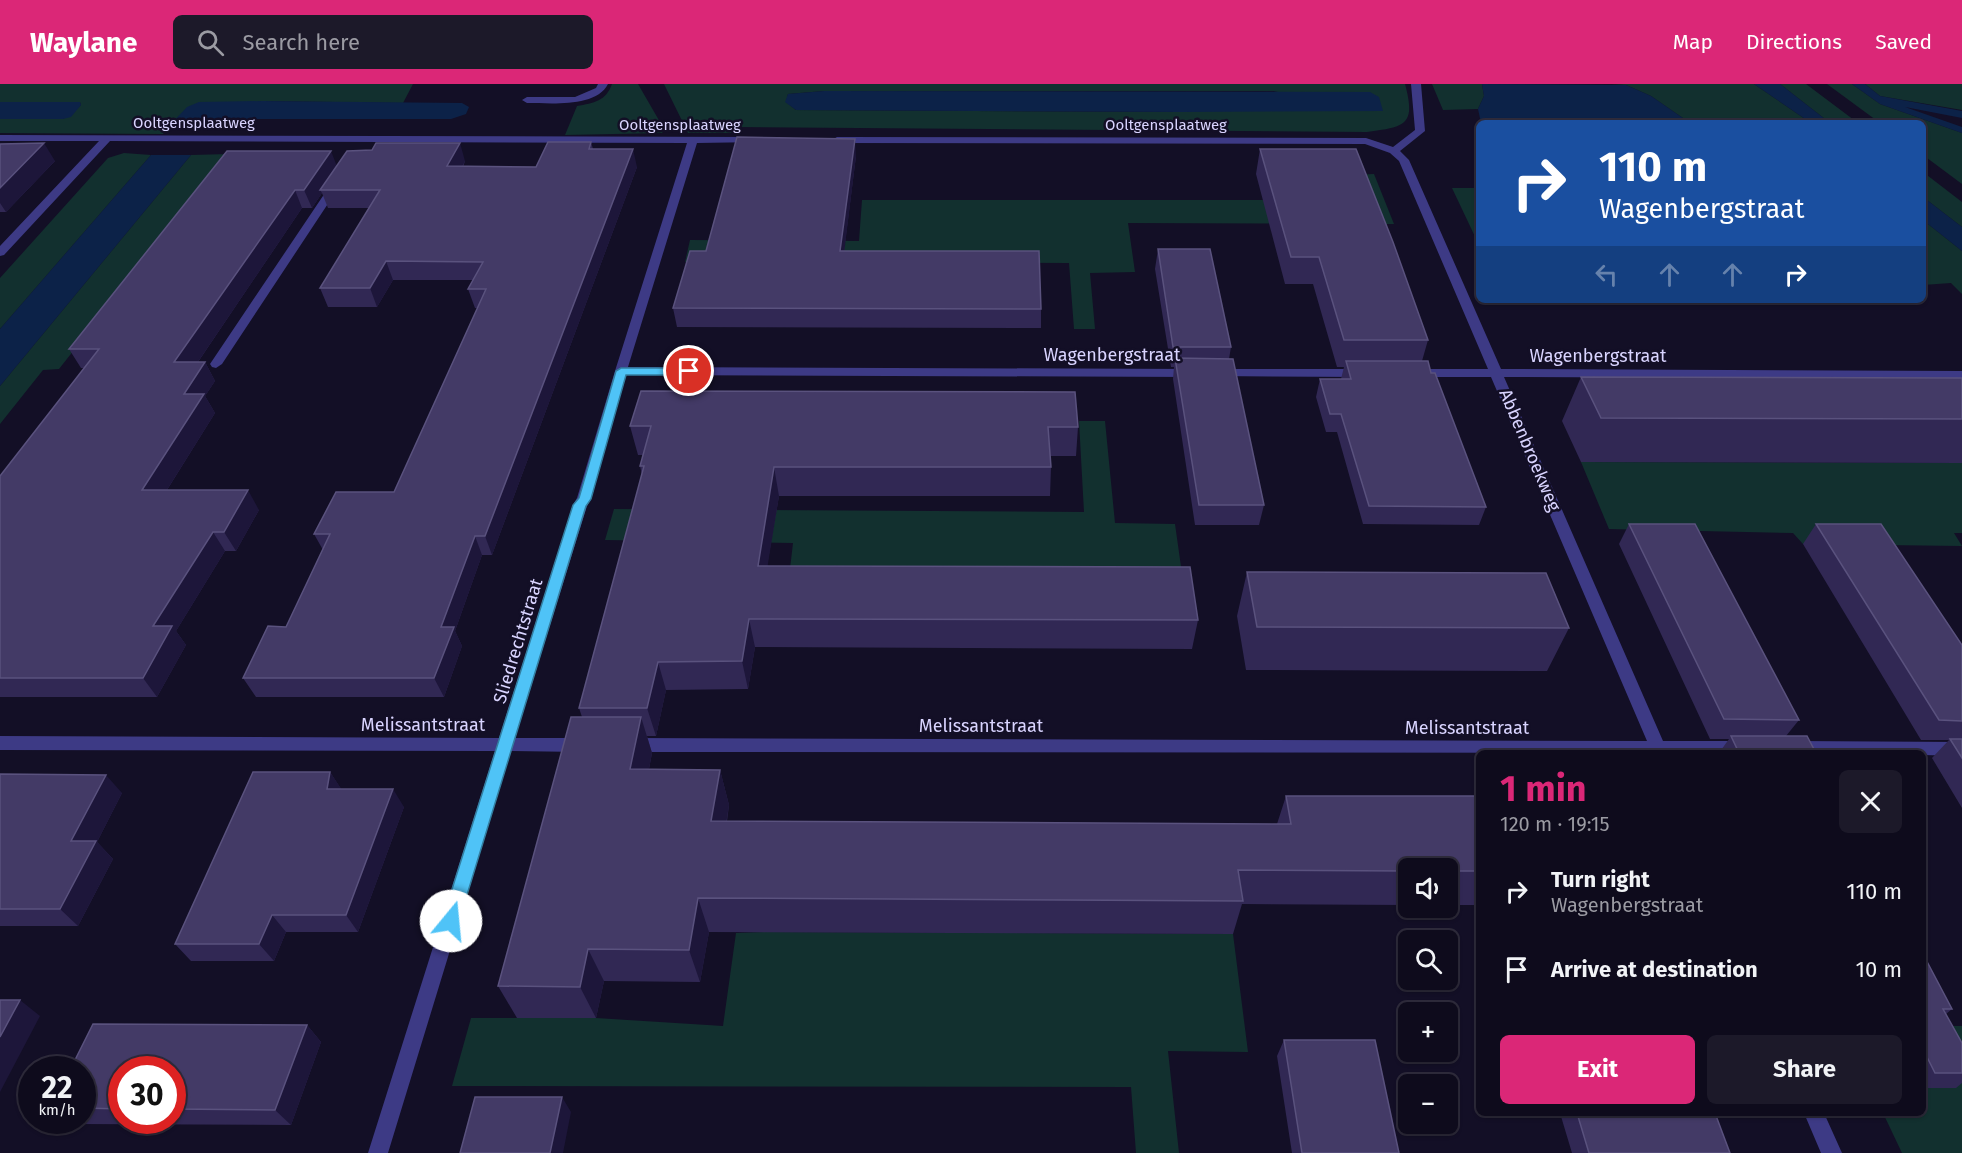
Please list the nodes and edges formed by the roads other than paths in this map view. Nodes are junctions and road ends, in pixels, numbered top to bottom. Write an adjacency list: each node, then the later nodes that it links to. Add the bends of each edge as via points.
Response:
1 (603, 84): 3 (street, via 600,90 576,100)
2 (1416, 84): 9 (street, via 1420,131)
3 (527, 100)
4 (0, 138): 5 (street, Ooltgensplaatweg)
5 (108, 138): 8 (street, Ooltgensplaatweg, via 363,144); 11 (street)
6 (772, 140): 8 (street, Ooltgensplaatweg)
7 (829, 140): 9 (street, Ooltgensplaatweg, via 1366,141)
8 (686, 141): 13 (street, Sliedrechtstraat)
9 (1394, 151): 16 (street, Abbenbroekweg, via 1404,160)
10 (340, 178): 12 (street)
11 (0, 253)
12 (216, 364)
13 (621, 371): 14 (street, Wagenbergstraat); 19 (street, Sliedrechtstraat)
14 (1372, 373)
15 (1406, 373): 16 (street, Wagenbergstraat)
16 (1497, 374): 17 (street, Wagenbergstraat); 22 (street, Abbenbroekweg)
17 (1962, 375)
18 (0, 743): 19 (street, Melissantstraat)
19 (506, 745): 21 (street, Melissantstraat); 25 (street, Sliedrechtstraat)
20 (1962, 749): 23 (street, Melissantstraat)
21 (1483, 750)
22 (1659, 750)
23 (1695, 750)
24 (1815, 1116): 26 (street)
25 (378, 1153)
26 (1832, 1153)

